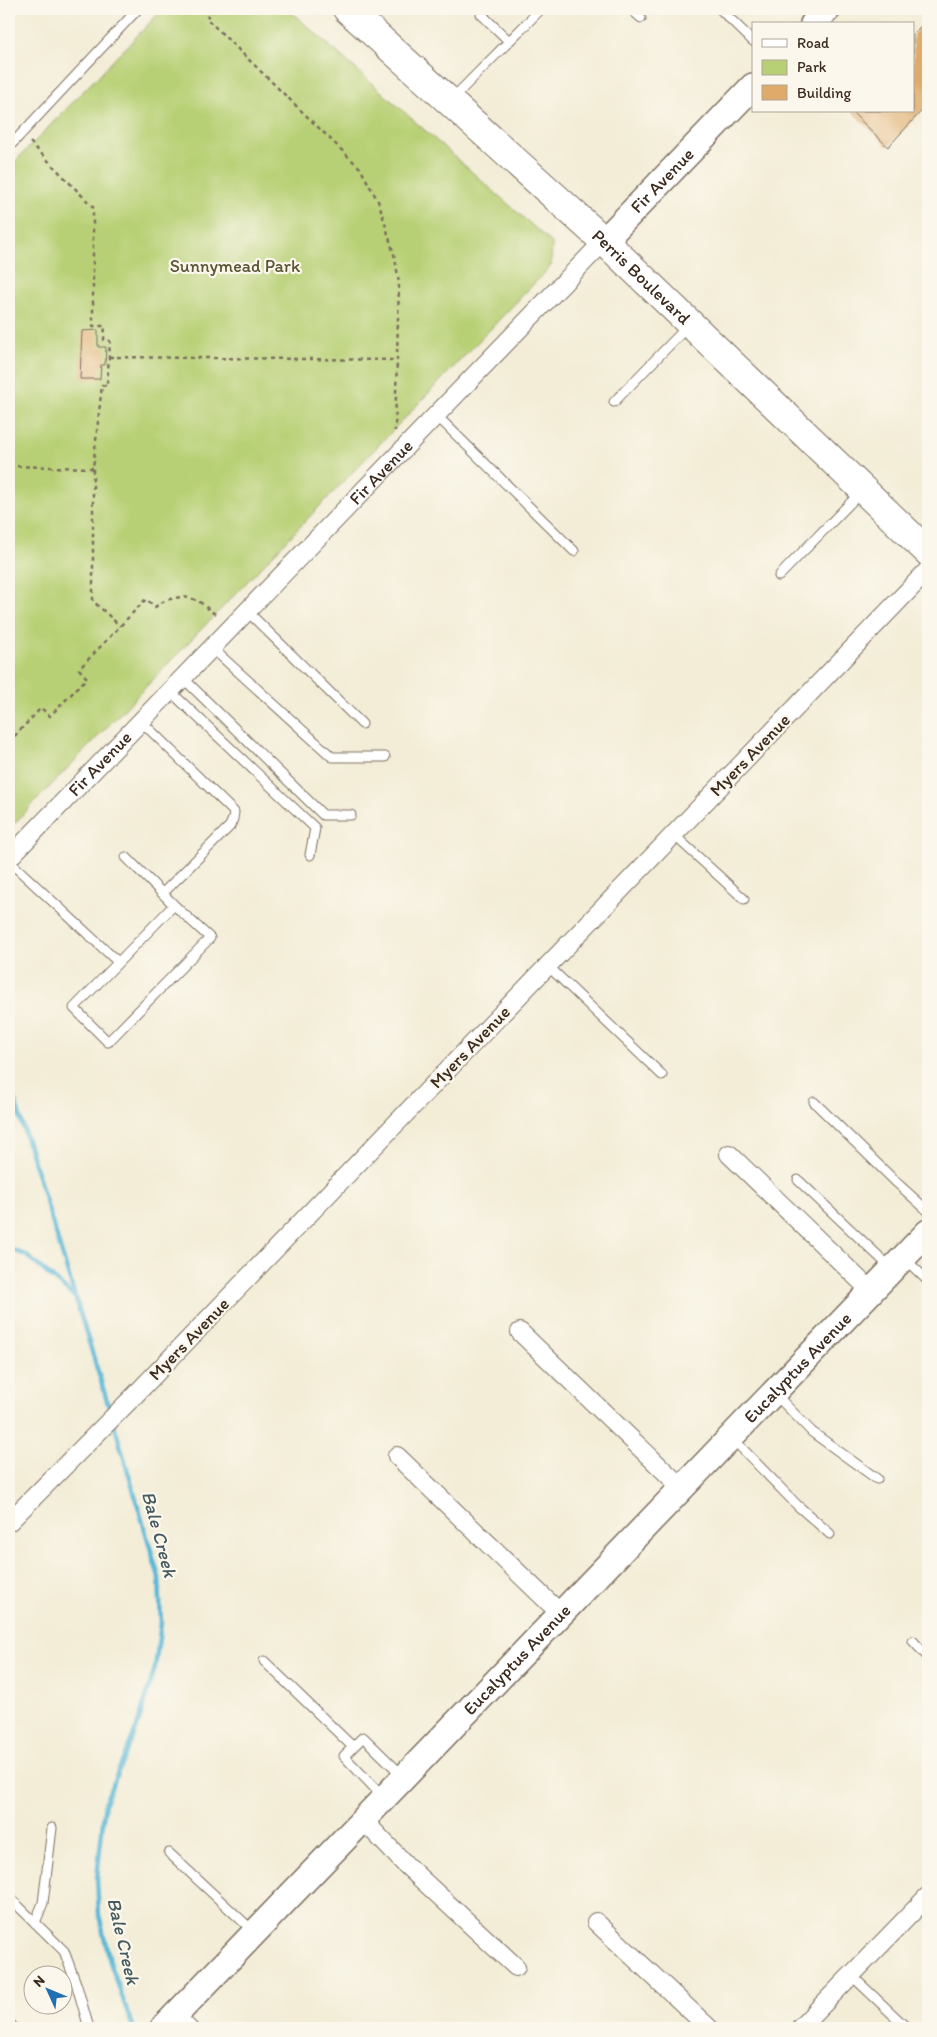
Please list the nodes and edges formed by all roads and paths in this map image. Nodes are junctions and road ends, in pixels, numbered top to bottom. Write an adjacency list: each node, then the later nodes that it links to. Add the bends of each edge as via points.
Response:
1 (138, 9): 16 (lane)
2 (215, 9): 21 (path, via 206,18 360,168 380,204 395,258 398,283)
3 (487, 9): 12 (lane, via 482,14)
4 (541, 9): 12 (lane)
5 (631, 9): 9 (lane)
6 (720, 9): 11 (lane)
7 (828, 9): 10 (street)
8 (361, 13): 14 (main road, Perris Boulevard)
9 (641, 18)
10 (816, 22)
11 (752, 40)
12 (509, 41): 14 (lane)
13 (752, 87): 17 (street, Fir Avenue)
14 (450, 102): 17 (main road, Perris Boulevard)
15 (26, 138): 20 (path, via 93,207 93,326 105,326 104,340 110,341)
16 (9, 147)
17 (604, 241): 18 (main road, Perris Boulevard); 23 (street, Fir Avenue)
18 (690, 324): 22 (lane); 27 (main road, Perris Boulevard)
19 (105, 356): 20 (path)
20 (109, 356): 21 (path); 26 (path, via 107,386 102,385)
21 (397, 360): 24 (path)
22 (614, 402)
23 (436, 415): 28 (lane); 32 (street, Fir Avenue)
24 (395, 431)
25 (9, 466): 26 (path)
26 (93, 468): 34 (path, via 93,601)
27 (863, 489): 29 (main road, Perris Boulevard); 31 (lane)
28 (574, 551)
29 (928, 552)
30 (928, 570): 43 (street, Myers Avenue)
31 (778, 576)
32 (247, 611): 35 (street, Fir Avenue); 39 (lane)
33 (218, 615): 34 (path, via 189,598 172,598 155,607 146,599)
34 (120, 626): 40 (path, via 79,669 87,678 50,716 41,708)
35 (212, 648): 36 (street, Fir Avenue); 41 (lane, via 332,757)
36 (183, 678): 37 (street, Fir Avenue); 42 (lane, via 323,815)
37 (170, 691): 38 (street, Fir Avenue); 44 (lane, via 315,828)
38 (141, 721): 46 (street, Fir Avenue); 47 (lane, via 234,812 230,826)
39 (362, 724)
40 (9, 742)
41 (385, 757)
42 (351, 815)
43 (674, 835): 48 (lane); 51 (street, Myers Avenue)
44 (310, 856)
45 (126, 858): 47 (lane)
46 (9, 859): 50 (lane)
47 (163, 893): 49 (lane)
48 (744, 899)
49 (174, 904): 50 (lane); 50 (lane, via 210,938 108,1042 74,1008)
50 (118, 962)
51 (548, 966): 52 (lane); 67 (street, Myers Avenue)
52 (662, 1075)
53 (814, 1102): 56 (lane)
54 (729, 1154): 60 (street)
55 (798, 1180): 58 (lane)
56 (928, 1211)
57 (928, 1232): 58 (street, Eucalyptus Avenue)
58 (898, 1263): 59 (lane); 60 (street, Eucalyptus Avenue)
59 (928, 1281)
60 (871, 1292): 62 (street, Eucalyptus Avenue)
61 (520, 1332): 66 (street)
62 (773, 1393): 63 (street, Eucalyptus Avenue); 65 (lane, via 812,1432)
63 (731, 1437): 66 (street, Eucalyptus Avenue); 68 (lane)
64 (397, 1456): 69 (street)
65 (877, 1479)
66 (682, 1488): 69 (street, Eucalyptus Avenue)
67 (9, 1522)
68 (830, 1534)
69 (561, 1614): 74 (street, Eucalyptus Avenue)
70 (912, 1641): 71 (lane)
71 (928, 1657)
72 (264, 1660): 73 (lane)
73 (353, 1747): 74 (lane, via 363,1737); 75 (lane, via 344,1756)
74 (404, 1777): 75 (street, Eucalyptus Avenue)
75 (384, 1798): 76 (street, Eucalyptus Avenue)
76 (363, 1820): 83 (street, Eucalyptus Avenue); 84 (street, via 405,1864)
77 (52, 1828): 82 (lane, via 43,1903)
78 (169, 1852): 83 (lane)
79 (928, 1896): 85 (street)
80 (9, 1897): 82 (lane)
81 (596, 1922): 92 (street)
82 (36, 1923): 88 (lane, via 64,1951)
83 (255, 1933): 87 (street, Eucalyptus Avenue)
84 (516, 1967)
85 (851, 1976): 89 (street); 93 (lane)
86 (9, 2023): 90 (lane)
87 (178, 2023)
88 (88, 2024): 91 (lane)
89 (805, 2027)
90 (14, 2028)
91 (79, 2028)
92 (709, 2028)
93 (907, 2028)

